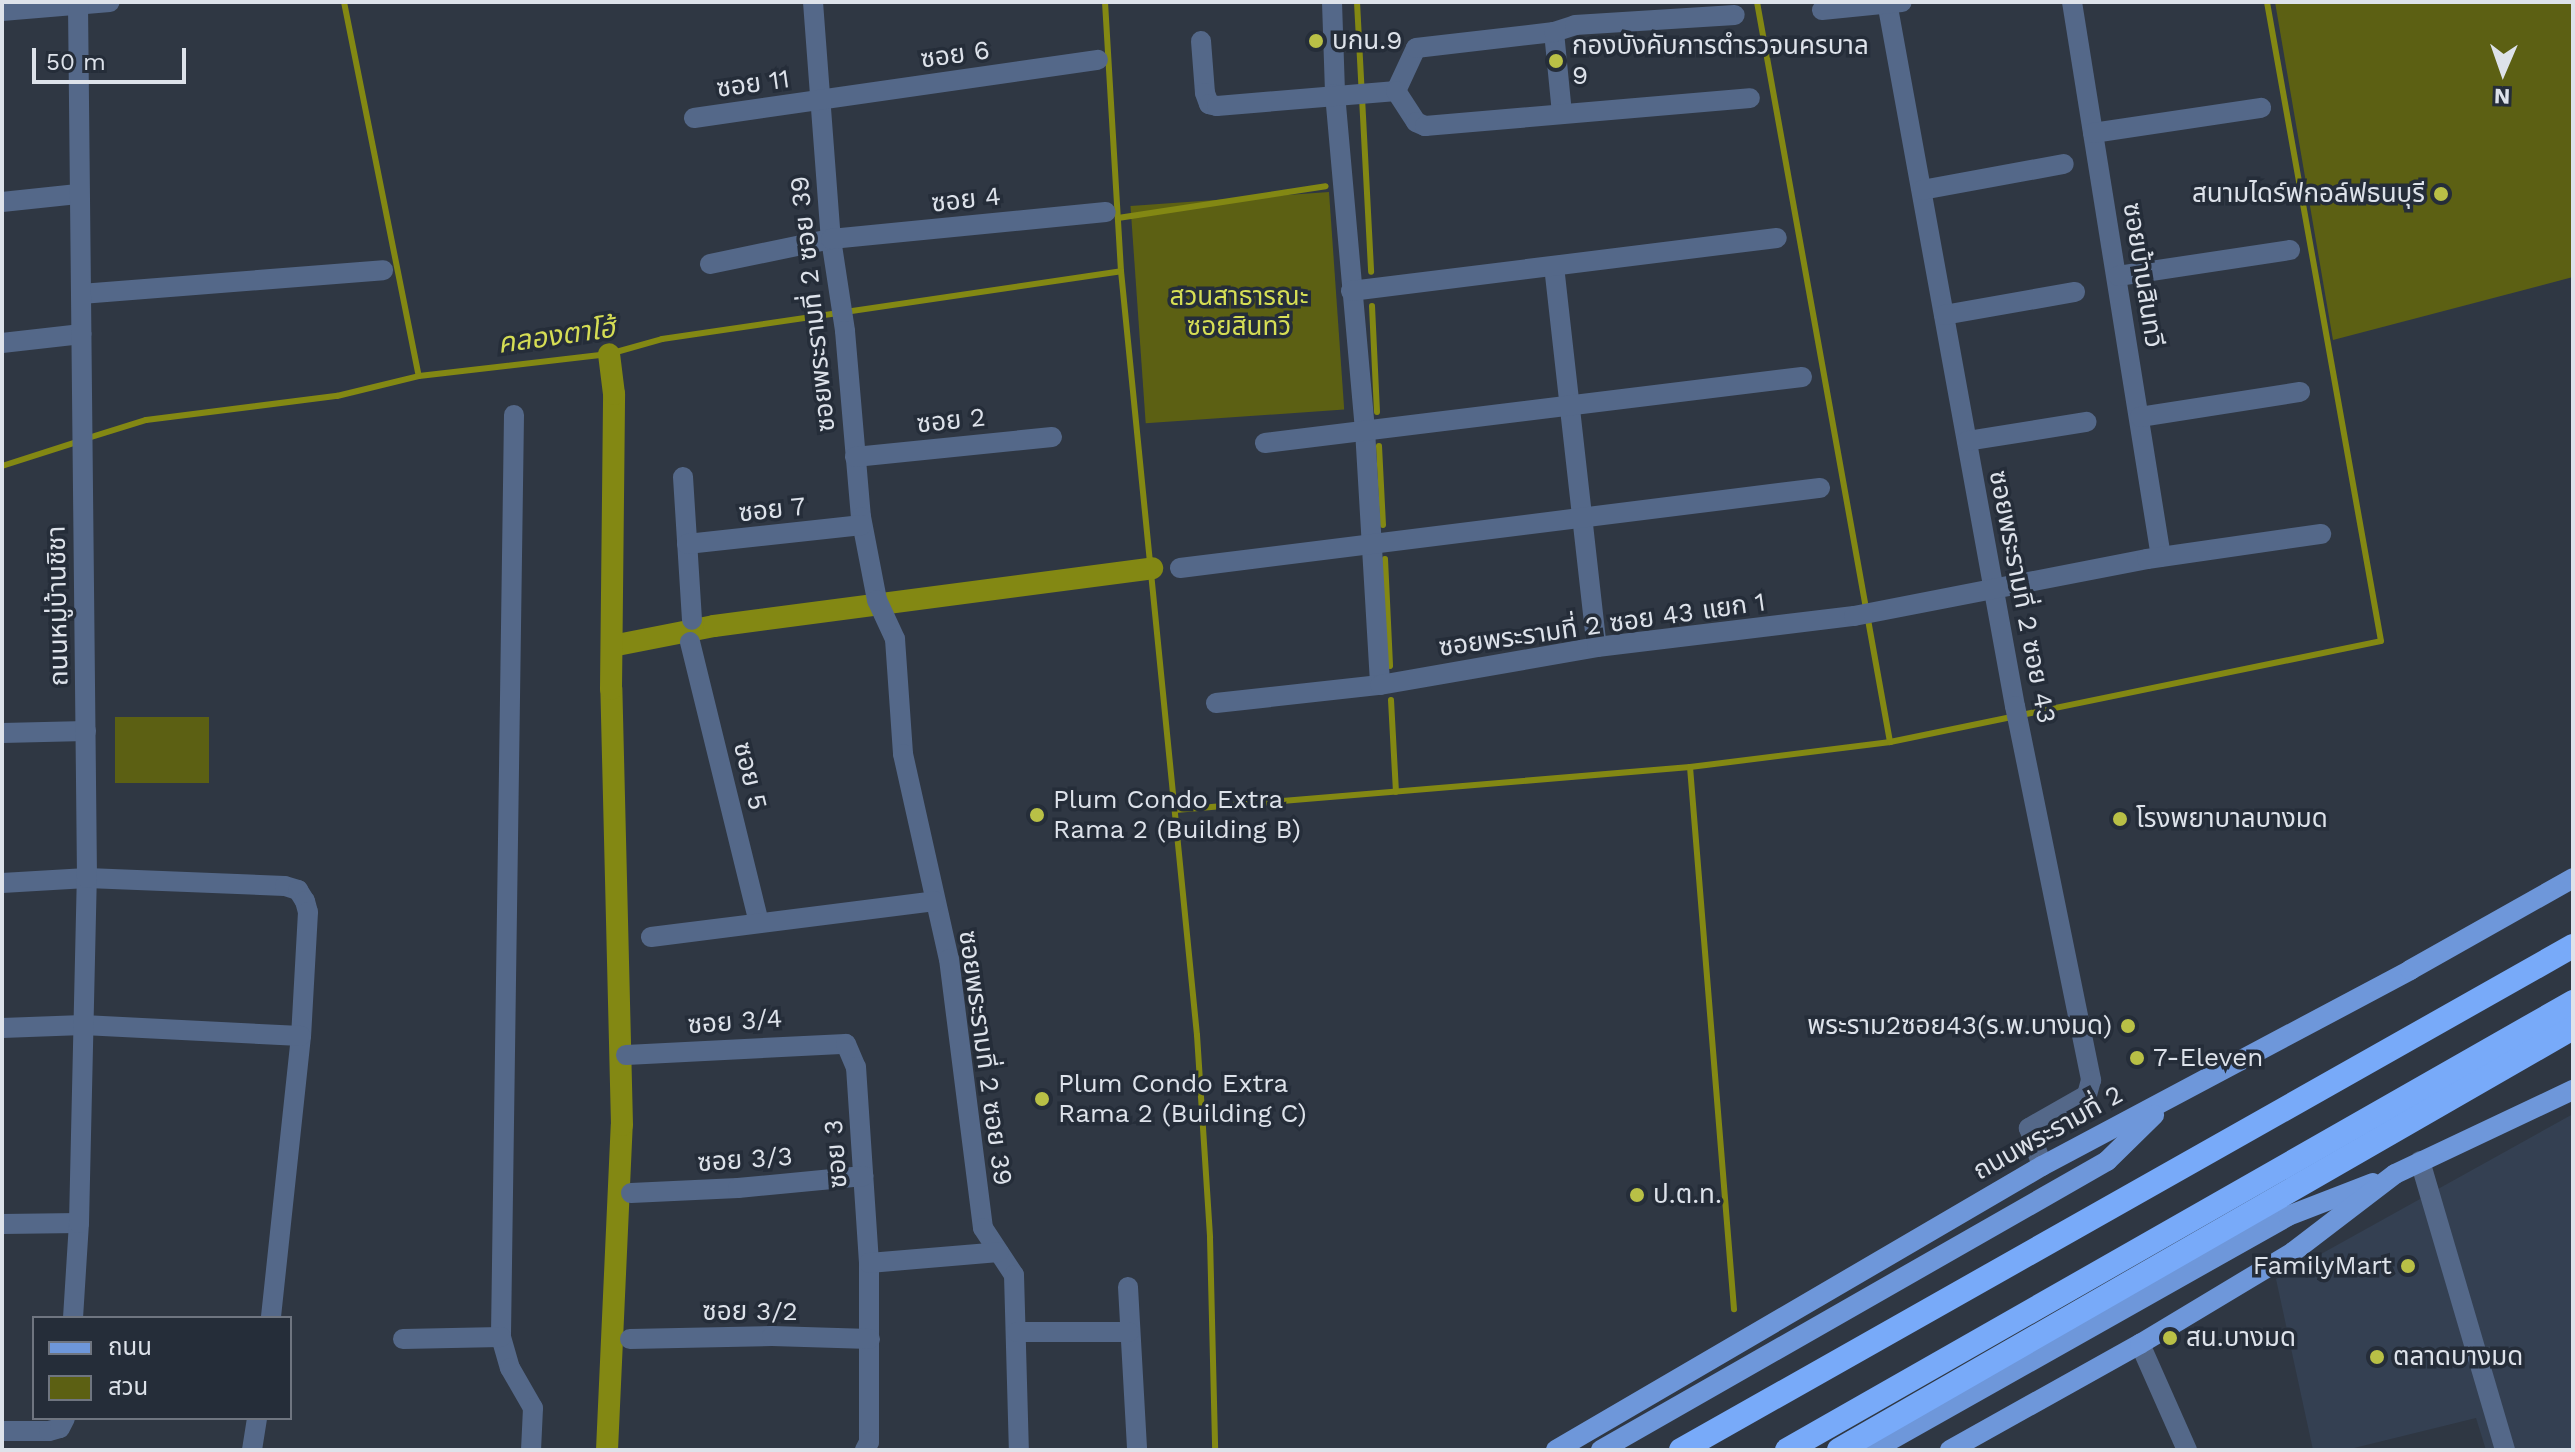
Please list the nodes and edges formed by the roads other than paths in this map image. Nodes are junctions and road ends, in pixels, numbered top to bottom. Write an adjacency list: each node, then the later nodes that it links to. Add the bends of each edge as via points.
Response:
1 (110, 2): 6 (street)
2 (813, 2): 16 (street, ซอยพระรามที่ 2 ซอย 39)
3 (1332, 2): 14 (street)
4 (2072, 2): 20 (street, ซอยบ้านสินทวี)
5 (1892, 3): 7 (street); 22 (street, ซอยพระรามที่ 2 ซอย 43)
6 (78, 5): 8 (street); 23 (street, ถนนหมู่บ้านชิชา)
7 (1822, 10)
8 (2, 11)
9 (1735, 15): 10 (street, via 1575,25)
10 (1554, 32): 13 (street, via 1416,48); 18 (street)
11 (1201, 41): 14 (street, via 1209,104)
12 (1098, 60): 16 (street, ซอย 6)
13 (1396, 91): 14 (street); 18 (street, via 1416,122 1425,126)
14 (1335, 94): 33 (street)
15 (1750, 98): 18 (street)
16 (820, 101): 19 (street, ซอย 11); 27 (street, ซอยพระรามที่ 2 ซอย 39)
17 (2261, 108): 20 (street)
18 (1562, 114)
19 (694, 118)
20 (2093, 133): 32 (street, ซอยบ้านสินทวี)
21 (2064, 164): 22 (street)
22 (1922, 190): 36 (street, ซอยพระรามที่ 2 ซอย 43)
23 (78, 194): 24 (street); 35 (street, ถนนหมู่บ้านชิชา)
24 (2, 202)
25 (1106, 212): 27 (street, ซอย 4)
26 (1777, 238): 30 (street)
27 (831, 239): 29 (street, ซอย 4); 49 (street, ซอยพระรามที่ 2 ซอย 39)
28 (2290, 250): 32 (street)
29 (710, 264)
30 (1554, 266): 33 (street); 41 (street)
31 (383, 270): 35 (street)
32 (2118, 276): 43 (street, ซอยบ้านสินทวี)
33 (1351, 291): 45 (street)
34 (2075, 292): 36 (street)
35 (81, 294): 37 (street, ถนนหมู่บ้านชิชา)
36 (1944, 315): 47 (street, ซอยพระรามที่ 2 ซอย 43)
37 (81, 334): 38 (street); 65 (street, ถนนหมู่บ้านชิชา)
38 (2, 343)
39 (1802, 377): 41 (street)
40 (2300, 392): 43 (street)
41 (1570, 405): 45 (street); 52 (street)
42 (514, 415): 98 (street)
43 (2140, 417): 57 (street, ซอยบ้านสินทวี)
44 (2086, 422): 47 (street)
45 (1365, 430): 48 (street); 56 (street)
46 (1052, 437): 49 (street, ซอย 2)
47 (1967, 441): 59 (street, ซอยพระรามที่ 2 ซอย 43)
48 (1265, 443)
49 (855, 457): 53 (street, ซอยพระรามที่ 2 ซอย 39)
50 (683, 477): 55 (street)
51 (1820, 488): 52 (street)
52 (1582, 518): 56 (street); 62 (street)
53 (862, 525): 55 (street, ซอย 7); 70 (street, ซอยพระรามที่ 2 ซอย 39, via 877,600 897,654 903,754)
54 (2321, 534): 57 (street)
55 (687, 544): 60 (street)
56 (1371, 544): 58 (street); 63 (street)
57 (2161, 557): 59 (street)
58 (1180, 568)
59 (1994, 588): 62 (street, ซอยพระรามที่ 2 ซอย 43 แยก 1, via 1854,616); 85 (street, ซอยพระรามที่ 2 ซอย 43, via 2091,1080 2087,1095 2029,1128)
60 (692, 620)
61 (690, 642): 71 (street, ซอย 5)
62 (1597, 647): 63 (street, ซอยพระรามที่ 2 ซอย 43 แยก 1)
63 (1380, 685): 64 (street, ซอยพระรามที่ 2 ซอย 43 แยก 1)
64 (1216, 703)
65 (86, 731): 66 (street); 67 (street, ถนนหมู่บ้านชิชา)
66 (2, 733)
67 (87, 878): 69 (street); 76 (street, ถนนหมู่บ้านชิชา); 79 (street, via 298,890 308,912)
68 (2573, 878): 83 (main road, ถนนพระรามที่ 2)
69 (2, 883)
70 (935, 901): 71 (street); 91 (street, ซอยพระรามที่ 2 ซอย 39, via 949,959 983,1228)
71 (759, 923): 72 (street)
72 (651, 937)
73 (2573, 946): 113 (highway)
74 (2573, 952): 114 (highway)
75 (2573, 1002): 115 (highway)
76 (83, 1025): 77 (street); 79 (street); 89 (street, ถนนหมู่บ้านชิชา)
77 (2, 1028)
78 (2573, 1028): 116 (highway)
79 (301, 1036): 95 (street)
80 (846, 1044): 81 (street, ซอย 3/4); 87 (street, ซอย 3, via 856,1067)
81 (626, 1055)
82 (2573, 1090): 84 (main road)
83 (2169, 1099): 85 (main road, ถนนพระรามที่ 2); 112 (main road, via 2107,1161)
84 (2420, 1161): 86 (main road); 120 (street)
85 (2042, 1166): 111 (main road, ถนนพระรามที่ 2)
86 (2395, 1174): 102 (main road, via 2293,1252); 117 (main road, via 2288,1216)
87 (863, 1176): 88 (street, ซอย 3/3); 92 (street, ซอย 3)
88 (631, 1193)
89 (79, 1223): 90 (street); 94 (street, ถนนหมู่บ้านชิชา)
90 (2, 1224)
91 (999, 1252): 92 (street); 96 (street, ซอยพระรามที่ 2 ซอย 39, via 1014,1275)
92 (869, 1263): 101 (street, ซอย 3)
93 (1128, 1287): 97 (street)
94 (73, 1316)
95 (271, 1316)
96 (1017, 1332): 97 (street); 109 (street, ซอยพระรามที่ 2 ซอย 39)
97 (1129, 1332): 110 (street)
98 (501, 1337): 99 (street); 107 (street, via 510,1368 533,1408)
99 (403, 1339)
100 (630, 1339): 101 (street, ซอย 3/2)
101 (870, 1339): 108 (street, ซอย 3)
102 (2140, 1344): 118 (main road); 119 (street)
103 (64, 1420): 105 (street, via 60,1428 49,1431)
104 (257, 1420): 106 (street)
105 (2, 1431)
106 (252, 1450)
107 (531, 1450)
108 (865, 1450)
109 (1019, 1450)
110 (1137, 1450)
111 (1556, 1450)
112 (1601, 1450)
113 (1681, 1450)
114 (1700, 1450)
115 (1787, 1450)
116 (1839, 1450)
117 (1873, 1450)
118 (1950, 1450)
119 (2187, 1450)
120 (2505, 1450)

